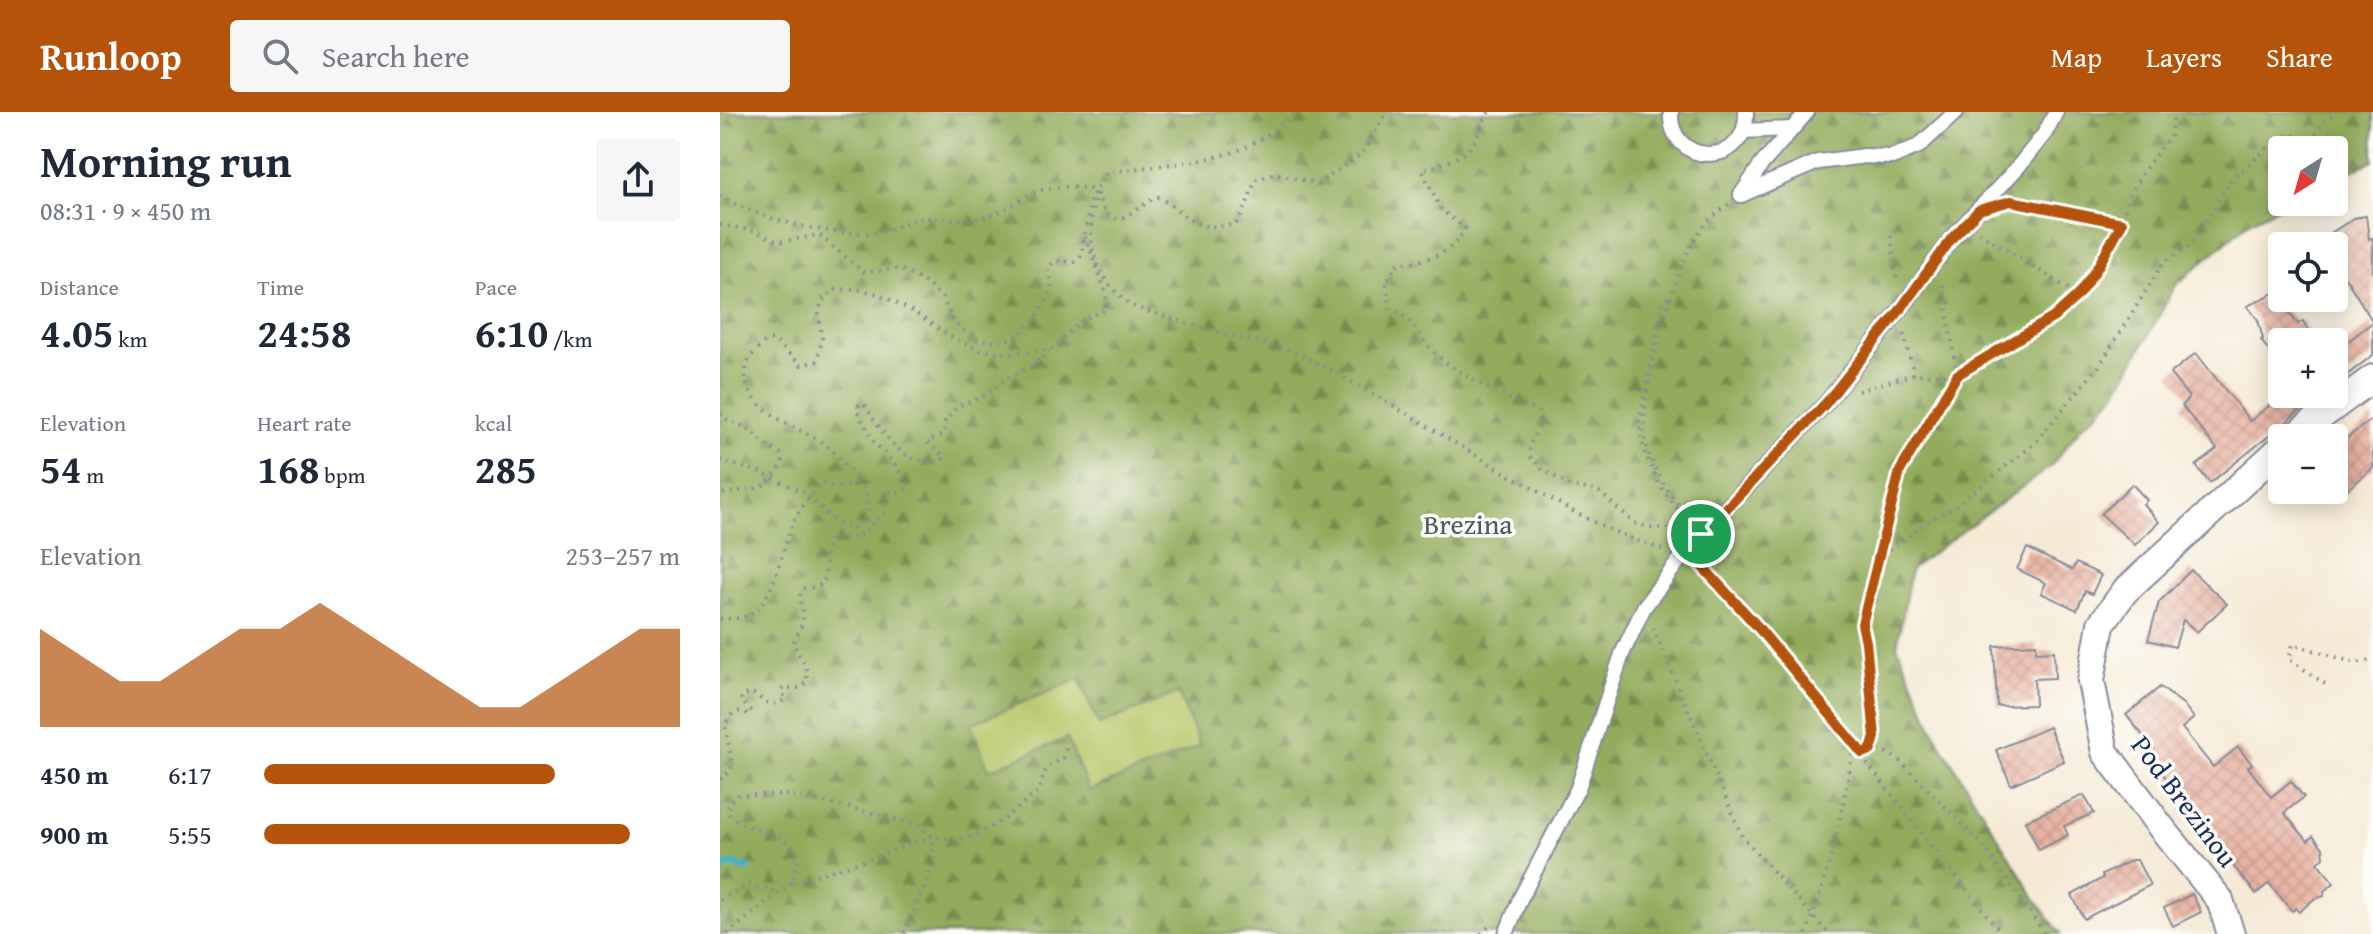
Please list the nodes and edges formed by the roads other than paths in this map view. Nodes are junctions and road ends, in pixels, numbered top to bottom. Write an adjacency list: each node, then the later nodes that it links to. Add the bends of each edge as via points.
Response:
1 (1671, 112): 7 (lane, via 1676,137 1703,155 1724,152)
2 (1746, 112): 7 (lane)
3 (1807, 112): 6 (lane)
4 (1956, 112): 6 (lane, via 1919,146 1892,157 1818,162 1741,195)
5 (2056, 112): 11 (lane, via 2045,133 1841,384 1701,534 1644,607 1622,654 1578,788)
6 (1791, 129): 7 (lane)
7 (1744, 131)
8 (2373, 378): 9 (street)
9 (2311, 424)
10 (2268, 460): 12 (street, Pod Brezinou, via 2125,591 2101,624 2091,681 2105,752 2220,900)
11 (1506, 934)
12 (2231, 934)

